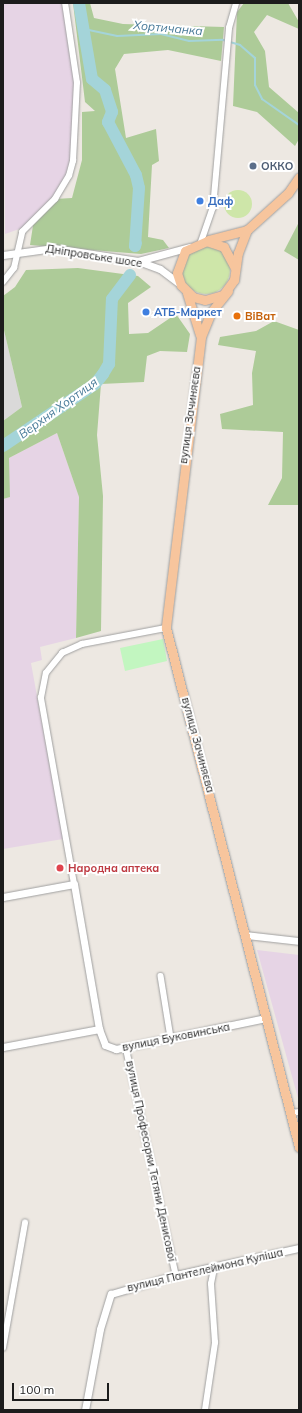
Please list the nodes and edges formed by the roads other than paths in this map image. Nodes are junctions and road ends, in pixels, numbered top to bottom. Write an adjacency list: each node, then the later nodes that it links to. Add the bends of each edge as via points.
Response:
1 (65, 3): 7 (street, via 76,82 73,161 69,176 55,199 22,232)
2 (236, 3): 5 (street, via 228,37 213,208)
3 (299, 177): 4 (main road, via 288,193)
4 (247, 230): 5 (main road); 10 (main road)
5 (201, 242): 6 (main road); 10 (main road, via 224,247)
6 (190, 247): 9 (street); 12 (main road, via 177,267)
7 (19, 250): 8 (street, Дніпровське шосе); 9 (street, Дніпровське шосе, via 54,248); 11 (street, via 14,268)
8 (3, 255)
9 (138, 261): 12 (street, Дніпровське шосе, via 160,270)
10 (235, 268): 13 (main road)
11 (3, 282)
12 (181, 285): 14 (main road)
13 (228, 290): 14 (main road, via 211,300); 15 (main road, via 211,312)
14 (188, 293): 15 (main road)
15 (201, 336): 16 (main road, вулиця Зачиняєва)
16 (166, 628): 17 (street, via 82,644 62,653 46,673 41,698); 19 (main road, вулиця Зачиняєва)
17 (74, 884): 18 (street); 23 (street)
18 (3, 897)
19 (246, 935): 20 (street); 22 (main road, вулиця Зачиняєва)
20 (299, 941)
21 (160, 976): 24 (street)
22 (266, 1018): 24 (street, вулиця Буковинська); 27 (main road, вулиця Зачиняєва)
23 (98, 1029): 25 (street); 26 (street, вулиця Буковинська, via 102,1040 109,1048)
24 (171, 1038): 26 (street, вулиця Буковинська)
25 (3, 1047)
26 (126, 1047): 32 (street, вулиця Професорки Тетяни Денисової)
27 (295, 1112): 28 (main road, вулиця Зачиняєва)
28 (299, 1147)
29 (25, 1224): 33 (street)
30 (299, 1248): 31 (street, вулиця Пантелеймона Куліша)
31 (214, 1269): 32 (street, вулиця Пантелеймона Куліша); 35 (street, via 211,1284 215,1343)
32 (176, 1275): 34 (street, вулиця Пантелеймона Куліша, via 111,1294 100,1329)
33 (3, 1348)
34 (85, 1410)
35 (205, 1410)

